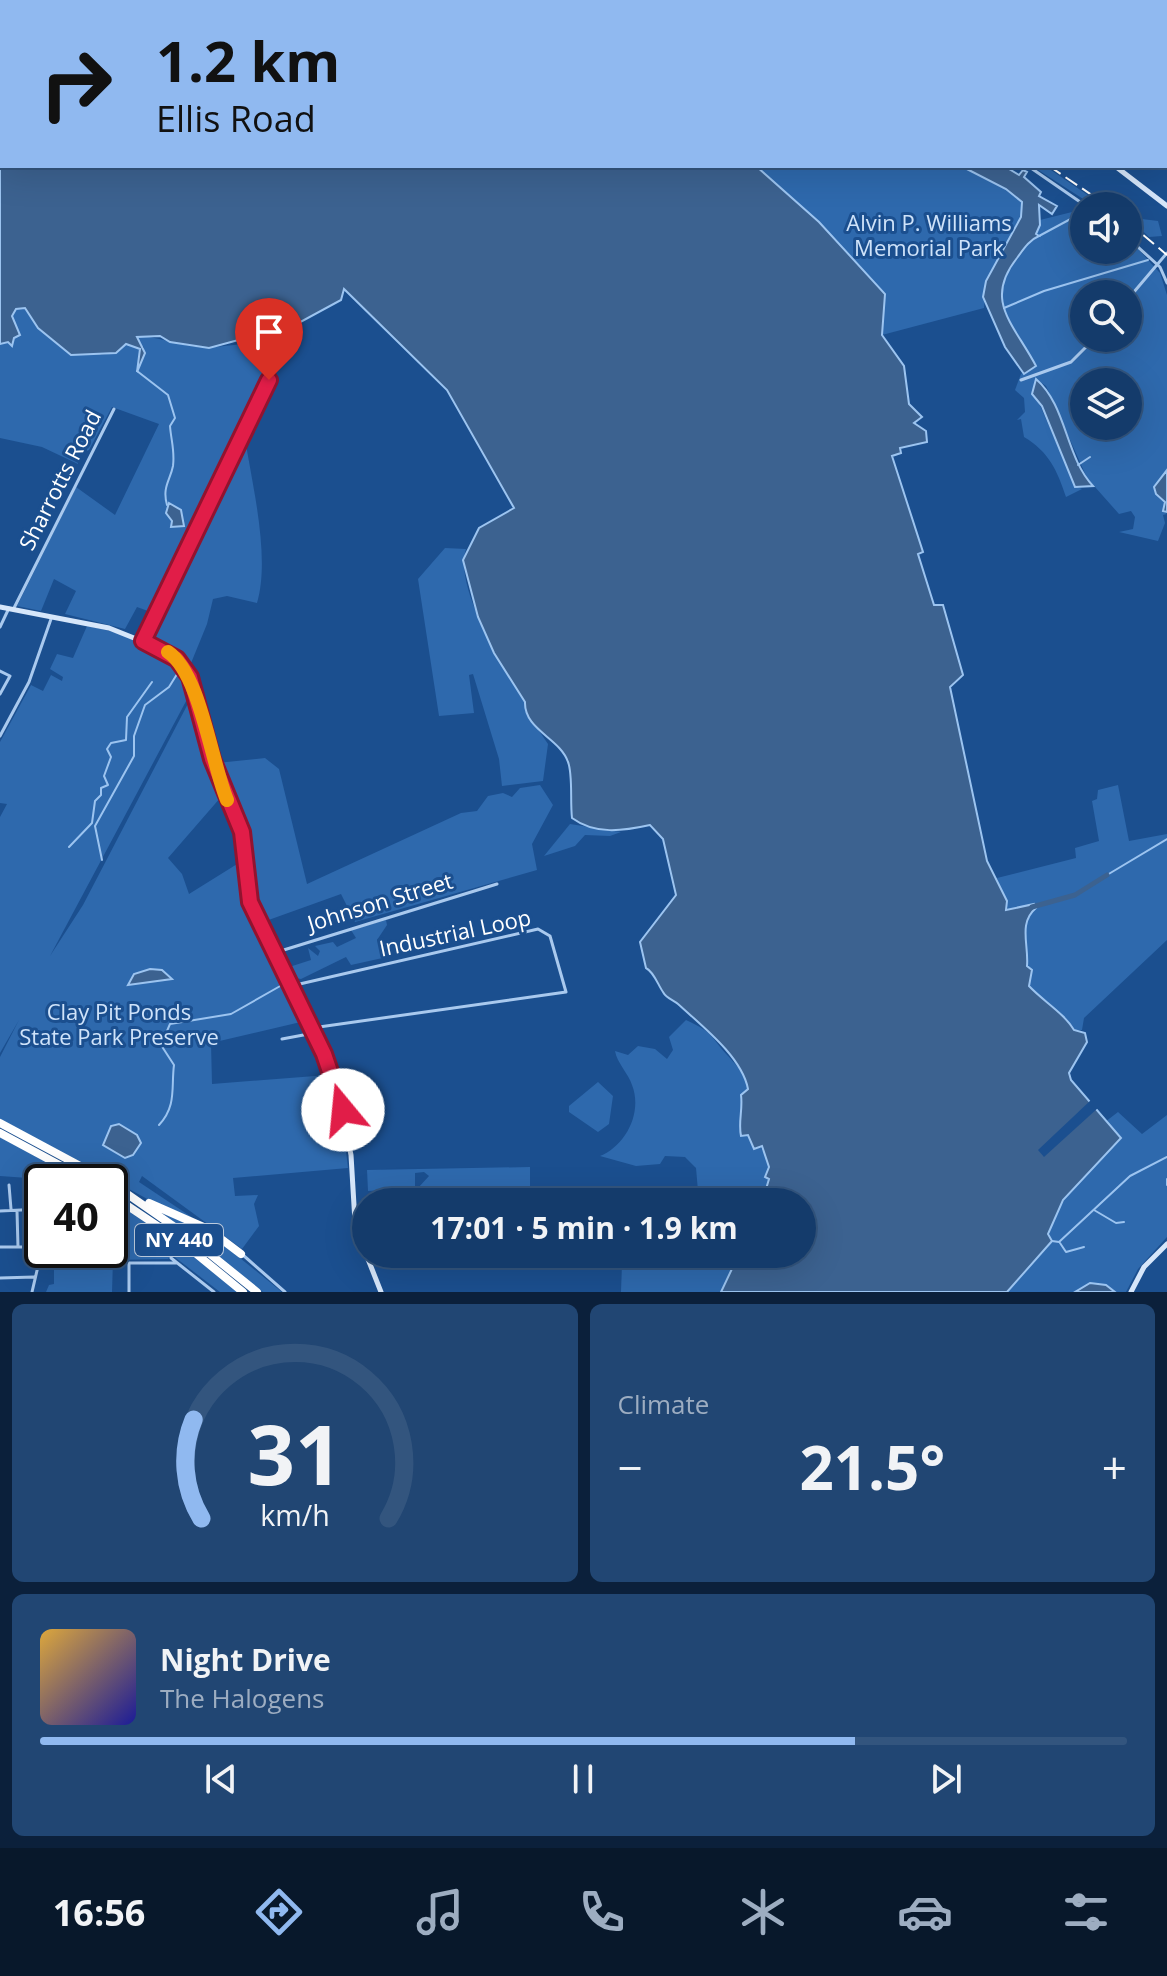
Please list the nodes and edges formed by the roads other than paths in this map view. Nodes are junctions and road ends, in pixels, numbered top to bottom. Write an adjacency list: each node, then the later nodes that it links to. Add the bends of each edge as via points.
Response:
1 (1031, 168): 3 (street)
2 (1118, 168): 4 (street)
3 (1070, 195)
4 (1167, 206)
5 (1142, 251): 7 (street)
6 (1167, 253): 7 (street)
7 (1157, 265): 8 (street); 9 (street)
8 (1142, 283)
9 (1167, 283)
10 (282, 351): 18 (street)
11 (1081, 352): 12 (street, via 1071,362)
12 (1021, 380)
13 (114, 409): 15 (street, Sharrotts Road)
14 (0, 607): 15 (street)
15 (11, 608): 16 (street); 17 (street, Sharrotts Road)
16 (52, 616): 18 (street); 21 (street, via 29,682)
17 (0, 627)
18 (143, 641): 23 (street, via 177,659 190,677 212,759 242,832 250,902)
19 (0, 671): 20 (street, via 10,676)
20 (0, 694)
21 (0, 736)
22 (497, 884): 23 (street, Johnson Street)
23 (274, 953): 24 (street)
24 (291, 986): 25 (street); 25 (street, Industrial Loop, via 538,929 550,936 566,992)
25 (313, 1030): 26 (street, Industrial Loop); 32 (street, via 343,1110)
26 (282, 1039)
27 (0, 1123): 30 (highway, NY 440)
28 (0, 1133): 29 (highway)
29 (58, 1164)
30 (77, 1164)
31 (9, 1185): 35 (street)
32 (353, 1188)
33 (130, 1195): 43 (highway, via 208,1229); 54 (highway, NY 440)
34 (128, 1206): 53 (highway, NY 440)
35 (11, 1210): 36 (street); 38 (street)
36 (17, 1210): 37 (street); 41 (street)
37 (24, 1210)
38 (0, 1211)
39 (1167, 1244): 57 (street, via 1144,1267)
40 (0, 1247): 41 (street)
41 (18, 1247): 42 (street)
42 (24, 1247)
43 (241, 1254): 55 (street)
44 (171, 1258): 45 (street)
45 (177, 1263): 51 (street, via 129,1263); 52 (street)
46 (37, 1268): 48 (street)
47 (372, 1268): 56 (street)
48 (34, 1277): 49 (street); 50 (street)
49 (0, 1278)
50 (32, 1292)
51 (129, 1292)
52 (213, 1292)
53 (243, 1292)
54 (257, 1292)
55 (285, 1292)
56 (381, 1292)
57 (1131, 1292)

